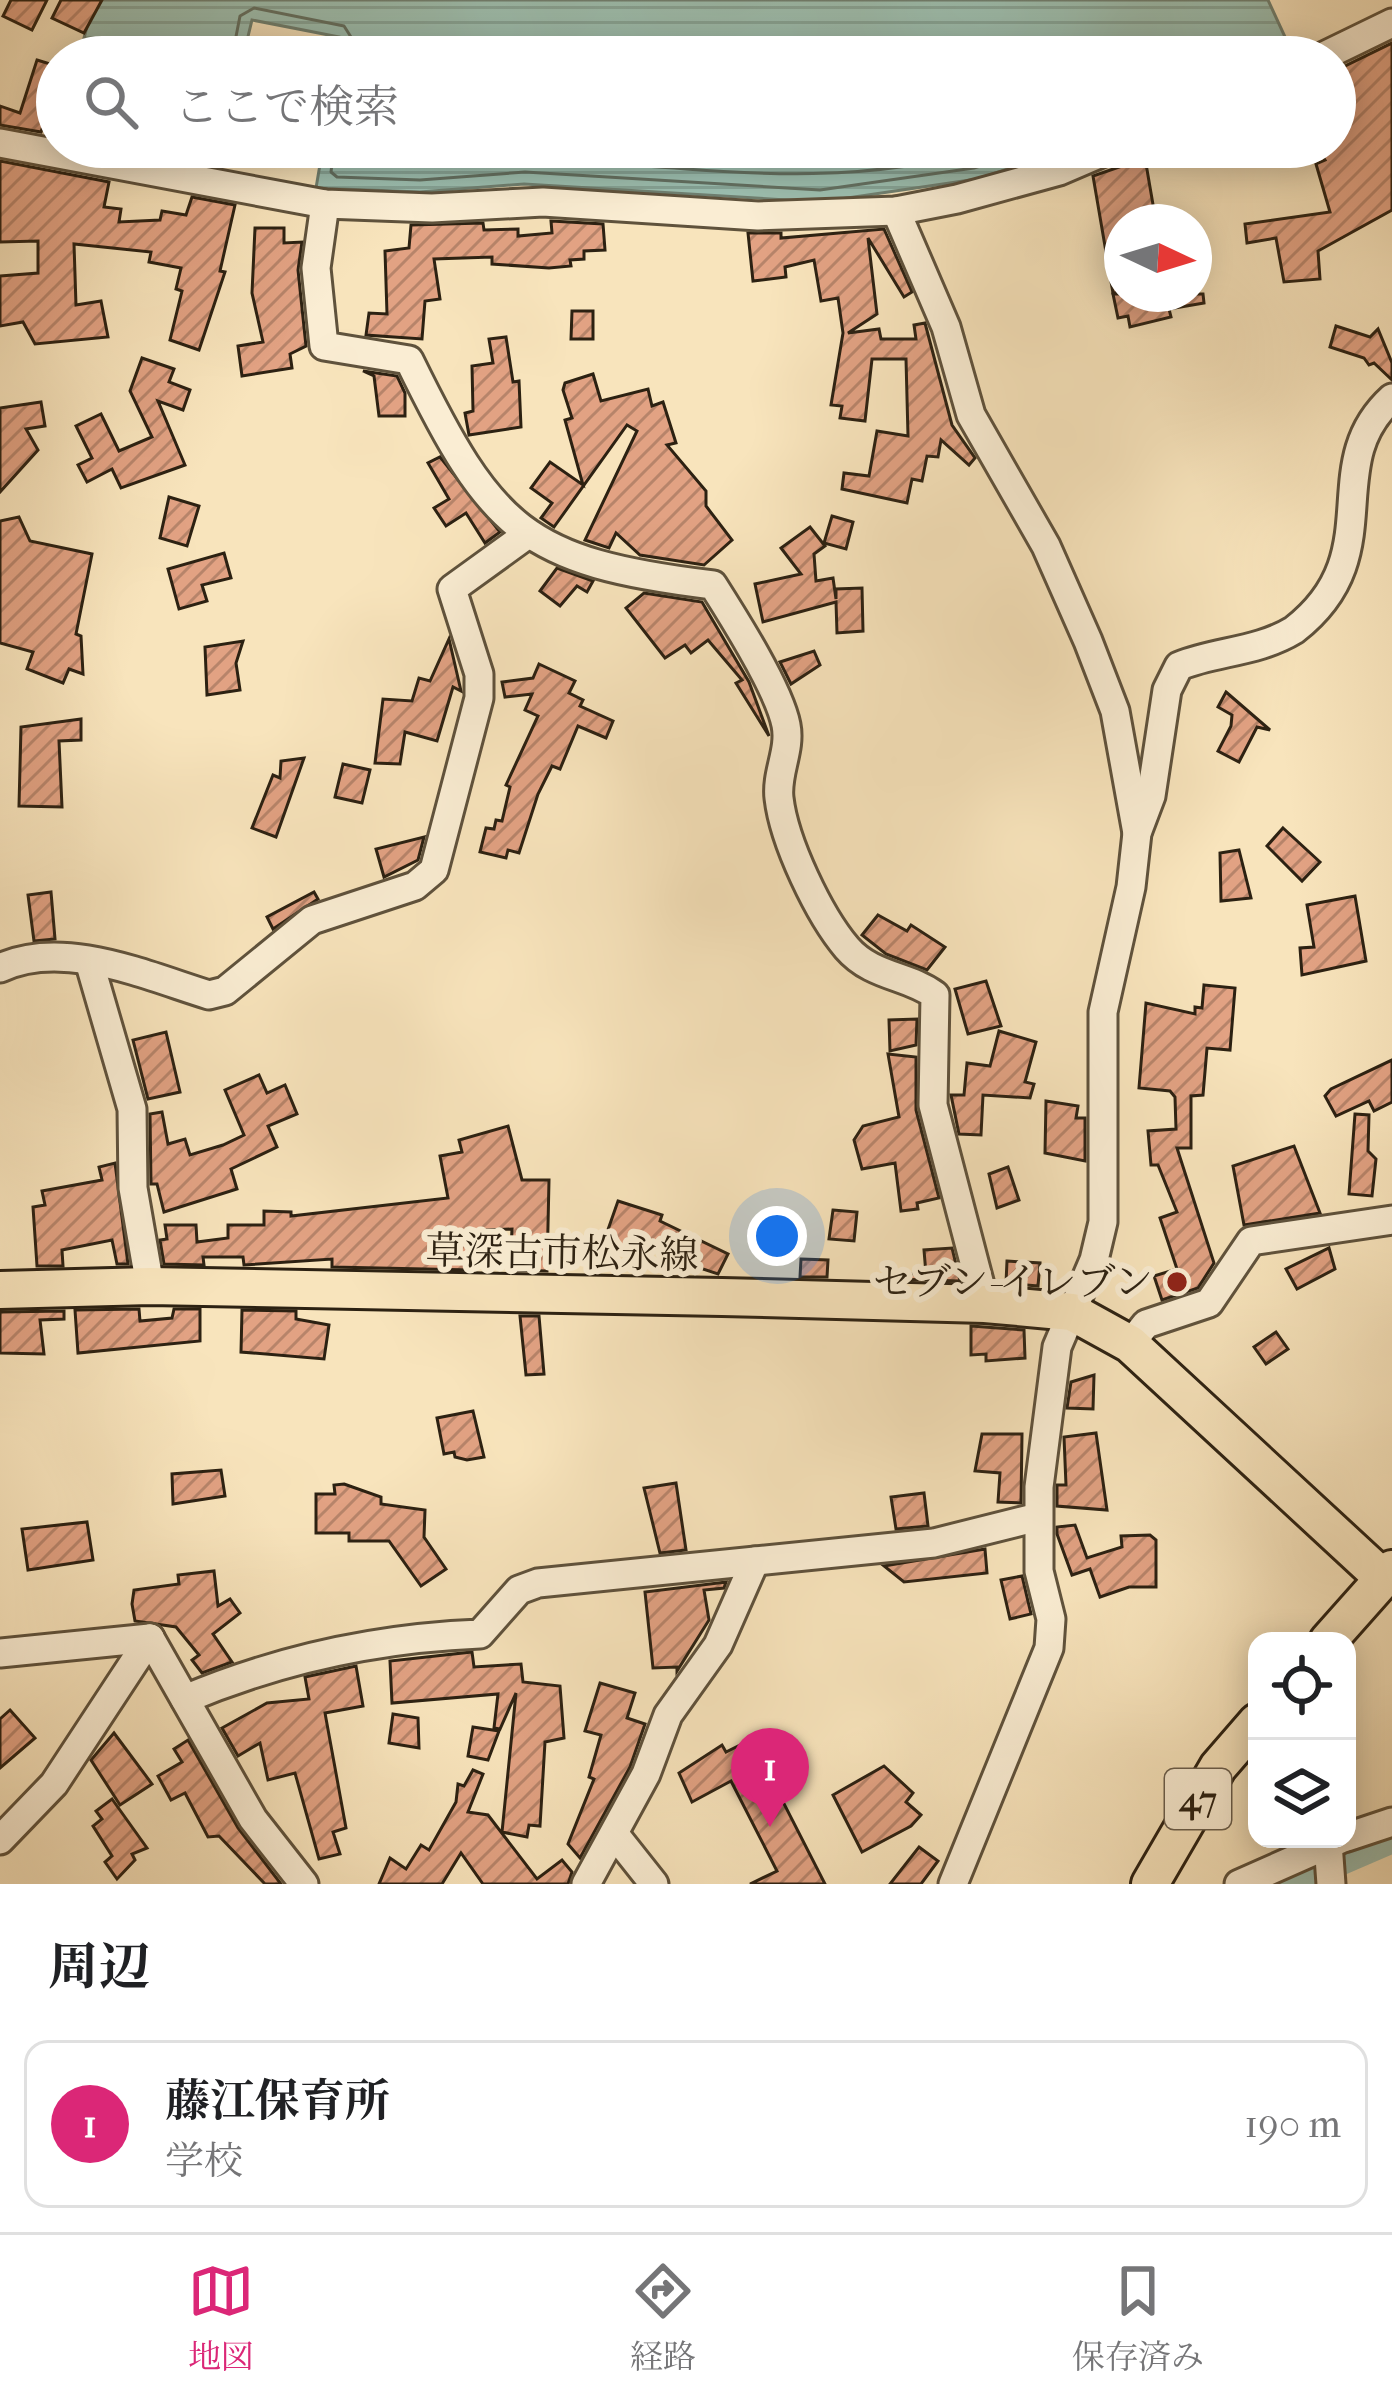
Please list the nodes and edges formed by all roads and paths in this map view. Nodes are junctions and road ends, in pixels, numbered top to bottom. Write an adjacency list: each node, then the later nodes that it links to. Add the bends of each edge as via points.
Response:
1 (1392, 23): 2 (street)
2 (1356, 40)
3 (0, 143): 4 (street)
4 (36, 150)
5 (133, 168): 7 (street)
6 (1067, 168): 8 (street)
7 (325, 204): 8 (street, via 543,202 758,217); 10 (street, via 316,268 324,346 410,360 475,481)
8 (896, 211): 11 (street, via 946,327 971,415 1088,641 1114,711)
9 (1392, 398): 11 (street, via 1365,432 1354,574 1295,629 1259,647 1179,666)
10 (528, 534): 12 (street, via 452,589 479,698 434,870 416,886 312,920 225,991 209,995); 17 (street, via 590,566 713,586 738,624 786,723 778,799 791,848 846,948 878,972 935,995 933,1105)
11 (1137, 833): 18 (street, via 1102,1012 1103,1222)
12 (88, 961): 13 (street, via 42,956); 15 (street, via 132,1109 133,1188)
13 (0, 968)
14 (1392, 1220): 19 (street, via 1251,1241 1209,1303 1146,1324)
15 (150, 1286): 16 (main road, 草深古市松永線); 17 (main road, 草深古市松永線)
16 (0, 1290)
17 (985, 1304): 18 (main road, 草深古市松永線)
18 (1072, 1312): 19 (main road, 草深古市松永線); 20 (street, via 1057,1347)
19 (1130, 1344): 22 (main road, 草深古市松永線)
20 (1038, 1516): 21 (street, via 934,1543); 37 (street, via 1049,1648)
21 (755, 1561): 26 (street, via 538,1583 519,1590 480,1634 327,1653 257,1669); 31 (street, via 718,1645 668,1715)
22 (1387, 1573): 23 (main road)
23 (1336, 1632)
24 (150, 1638): 25 (street); 26 (street); 30 (street, via 54,1784)
25 (0, 1653)
26 (185, 1699): 34 (street, via 253,1819)
27 (1248, 1732): 38 (main road, 47, via 1218,1767)
28 (1392, 1822): 29 (street)
29 (1356, 1834)
30 (0, 1840)
31 (612, 1842): 35 (street); 36 (street, via 616,1836)
32 (1321, 1848): 39 (street)
33 (1338, 1848): 40 (street)
34 (304, 1884)
35 (586, 1884)
36 (654, 1884)
37 (952, 1884)
38 (1150, 1884)
39 (1239, 1884)
40 (1331, 1884)

